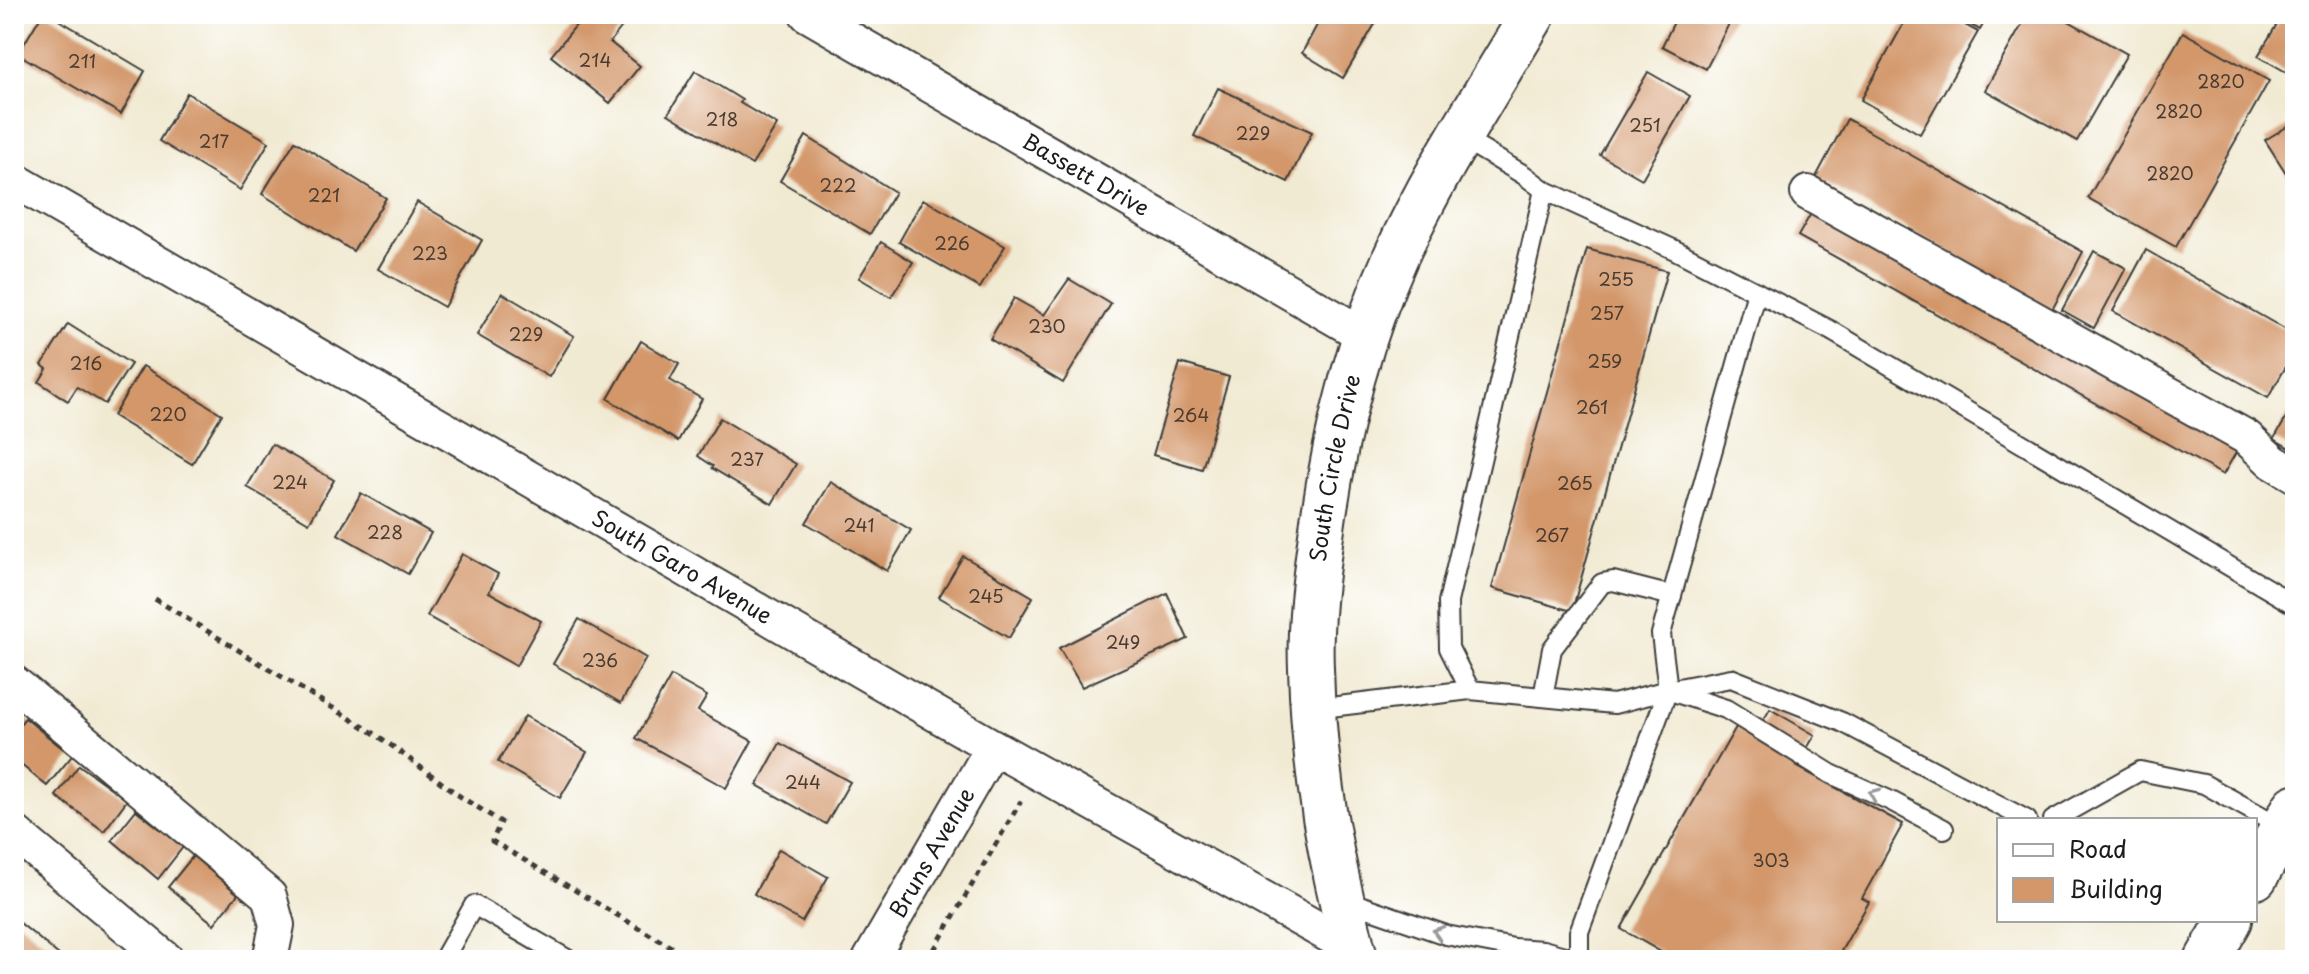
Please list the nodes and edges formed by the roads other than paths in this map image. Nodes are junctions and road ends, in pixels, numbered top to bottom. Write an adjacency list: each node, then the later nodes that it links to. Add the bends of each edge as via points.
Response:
1 (1533, 14): 3 (main road, South Circle Drive)
2 (823, 18): 8 (street, Bassett Drive)
3 (1460, 137): 5 (lane); 8 (main road, South Circle Drive, via 1396,256)
4 (14, 180): 17 (street, South Garo Avenue)
5 (1544, 190): 7 (lane); 13 (lane, via 1448,602 1449,648)
6 (1808, 193): 9 (street, via 2246,437)
7 (1757, 292): 10 (lane); 11 (lane)
8 (1364, 335): 16 (main road, South Circle Drive, via 1328,483 1316,572 1310,667)
9 (2295, 475)
10 (1672, 596): 14 (lane, via 1661,634); 15 (lane, via 1602,583 1552,649)
11 (2295, 605)
12 (14, 683): 29 (street, via 269,896 277,925)
13 (1470, 690): 15 (lane); 16 (lane)
14 (1668, 690): 15 (lane, via 1614,704); 19 (lane, via 1731,678 1842,722); 21 (lane, one-way to 14, via 1831,774 1726,709); 33 (lane, via 1579,932)
15 (1543, 697)
16 (1314, 709): 24 (main road, South Circle Drive, via 1326,830)
17 (993, 747): 26 (street, South Garo Avenue); 32 (street, Bruns Avenue)
18 (2289, 817): 20 (lane, via 2204,784 2140,771); 23 (main road)
19 (2023, 818)
20 (2057, 818)
21 (1944, 829)
22 (14, 832): 28 (street)
23 (2257, 873)
24 (1341, 899): 26 (main road, South Circle Drive); 27 (lane, one-way to 24)
25 (2229, 922): 34 (main road)
26 (1354, 954)
27 (1507, 954): 33 (lane, via 1543,950)
28 (167, 960)
29 (270, 960)
30 (443, 960): 31 (lane, via 474,905)
31 (569, 960)
32 (870, 960)
33 (1579, 960)
34 (2207, 960)

